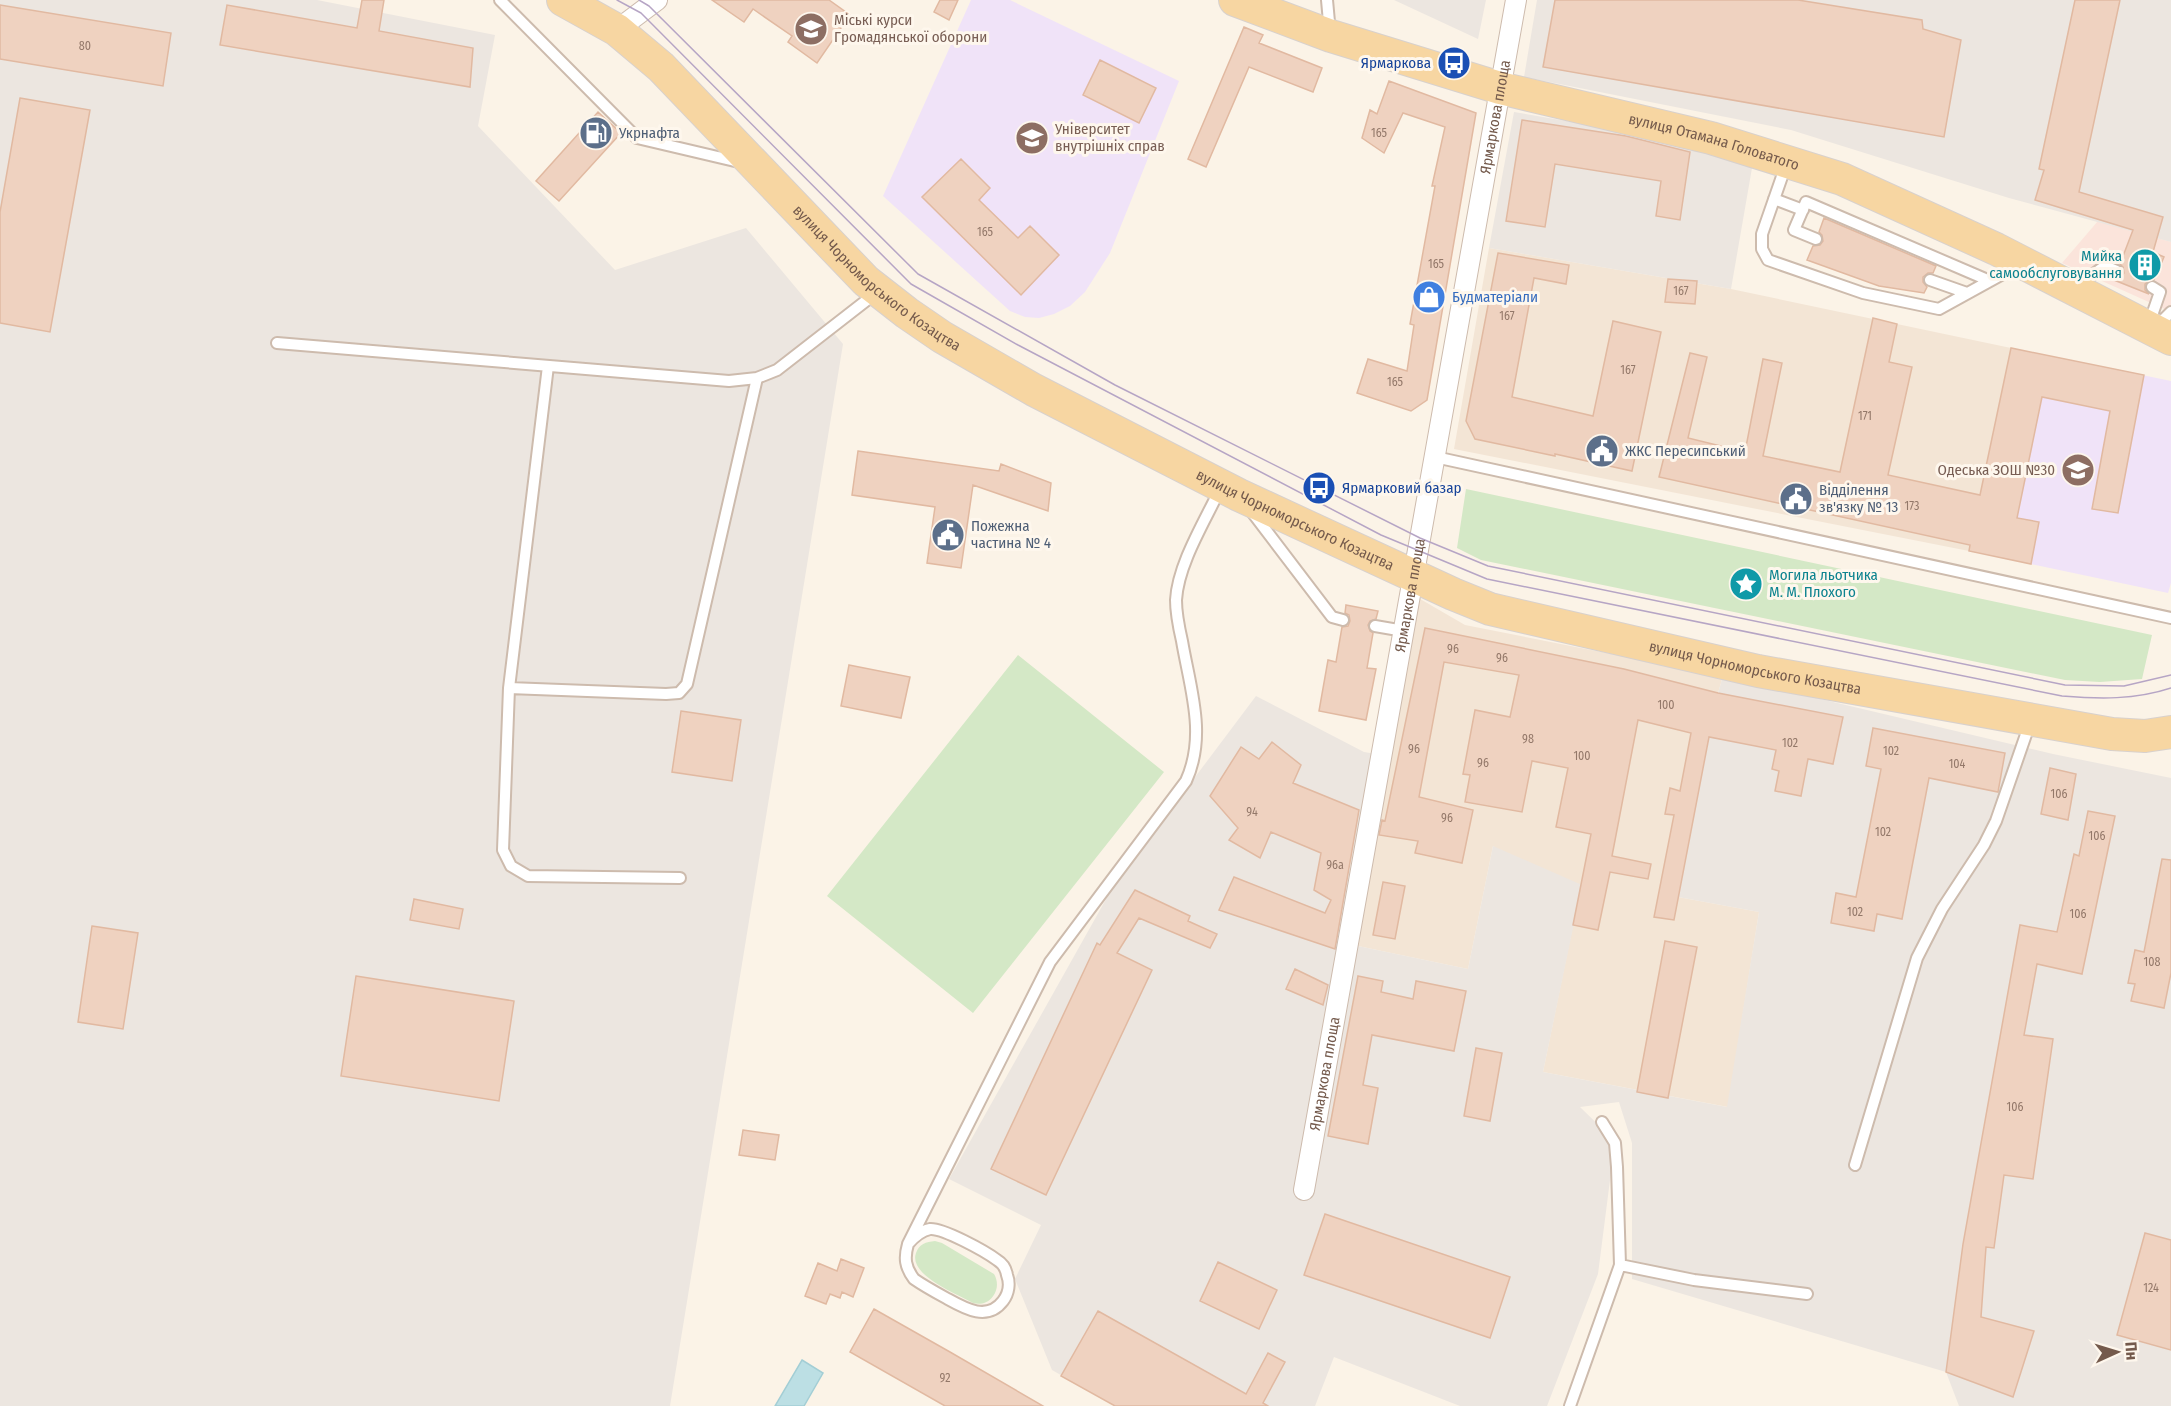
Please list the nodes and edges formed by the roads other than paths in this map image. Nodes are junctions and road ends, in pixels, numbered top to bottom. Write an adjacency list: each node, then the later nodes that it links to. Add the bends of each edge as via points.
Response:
1 (500, 0): 11 (lane, via 637,138)
2 (563, 0): 7 (main road, вулиця Чорноморського Козацтва)
3 (657, 0): 7 (street)
4 (1234, 0): 8 (main road, вулиця Отамана Головатого)
5 (1327, 0): 8 (lane)
6 (1516, 0): 9 (street, Ярмаркова площа)
7 (617, 30): 11 (main road, вулиця Чорноморського Козацтва, via 661,67)
8 (1331, 36): 9 (main road, вулиця Отамана Головатого)
9 (1500, 88): 10 (main road, вулиця Отамана Головатого, via 1711,138); 27 (street, Ярмаркова площа)
10 (1787, 162): 12 (lane); 15 (main road, вулиця Отамана Головатого, via 1842,179)
11 (756, 166): 21 (main road, вулиця Чорноморського Козацтва)
12 (1774, 199): 13 (lane); 22 (lane, via 1762,234 1762,249 1768,260 1863,293 1939,309)
13 (1803, 210): 14 (lane, via 1794,230); 18 (lane, via 1806,202)
14 (1816, 239)
15 (2023, 263): 18 (lane); 20 (main road, вулиця Отамана Головатого)
16 (2117, 271): 20 (lane, via 2104,266)
17 (1930, 280): 22 (lane)
18 (1990, 280): 22 (lane)
19 (2152, 287): 23 (lane, via 2160,292)
20 (2073, 289): 23 (main road, вулиця Отамана Головатого)
21 (878, 291): 26 (lane, via 777,370); 28 (main road, вулиця Чорноморського Козацтва, via 942,337 1034,390)
22 (1967, 293)
23 (2161, 327)
24 (277, 343): 25 (lane)
25 (549, 366): 26 (lane, via 729,381); 34 (lane)
26 (757, 378): 34 (lane, via 687,684 679,693 666,694)
27 (1435, 457): 29 (street, Ярмаркова площа); 30 (lane)
28 (1230, 490): 29 (main road, вулиця Чорноморського Козацтва); 31 (lane, via 1332,617); 41 (lane, via 1188,557 1176,599 1197,724 1194,763 1186,781 1050,962)
29 (1413, 576): 33 (street, Ярмаркова площа); 35 (main road, вулиця Чорноморського Козацтва, via 1490,609 1758,671)
30 (2171, 618)
31 (1343, 620)
32 (1375, 626): 33 (lane)
33 (1404, 631): 40 (street, Ярмаркова площа)
34 (509, 688): 37 (lane, via 503,850 511,866 528,876)
35 (2031, 720): 36 (main road, вулиця Чорноморського Козацтва, via 2112,734 2145,736); 39 (lane, via 1992,829 1942,909 1917,958)
36 (2171, 732)
37 (680, 878)
38 (1602, 1122): 42 (lane, via 1615,1143)
39 (1855, 1165)
40 (1304, 1190)
41 (908, 1244): 41 (lane, via 905,1262 914,1279 968,1310 986,1312 1007,1296 1008,1276 1004,1267 951,1234 942,1230 922,1231)
42 (1620, 1266): 43 (lane); 44 (lane)
43 (1807, 1294)
44 (1570, 1406)

